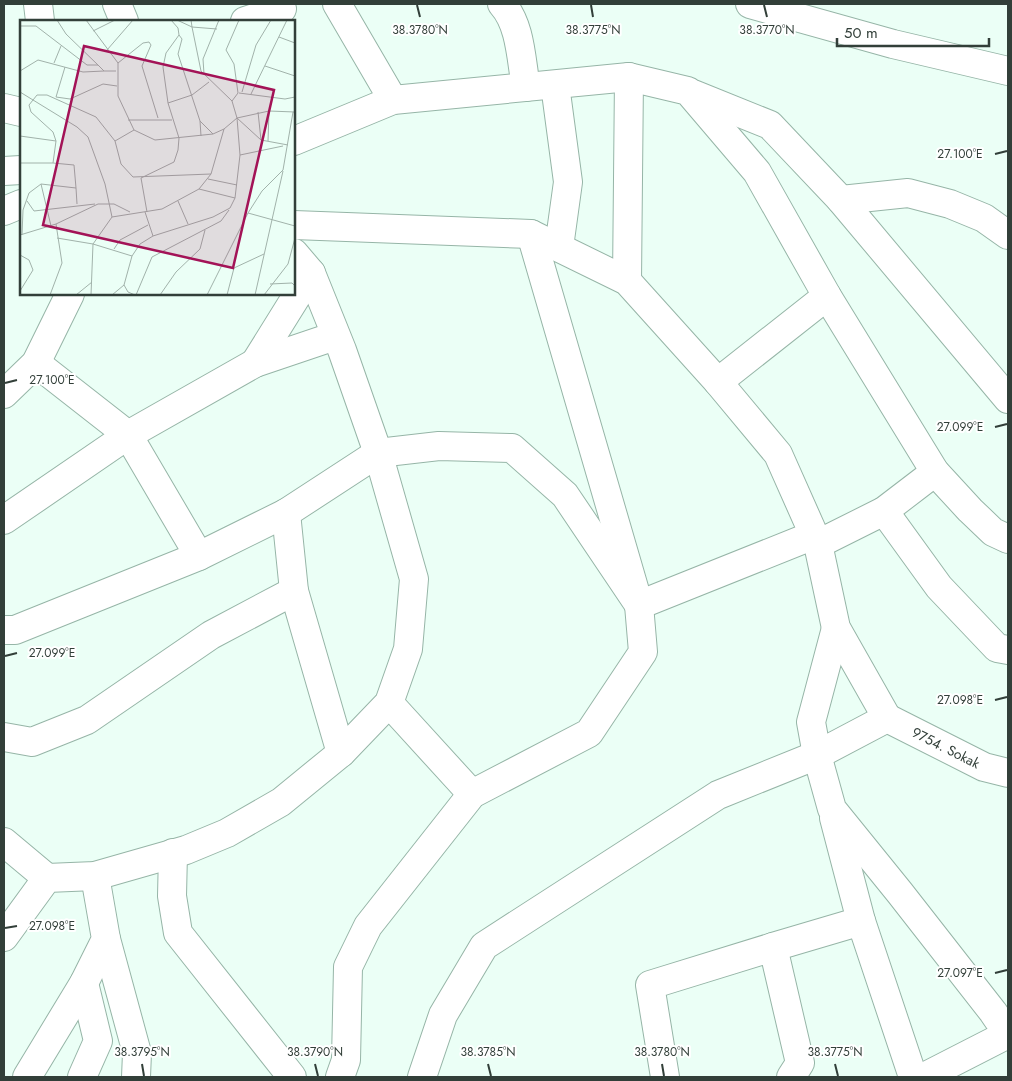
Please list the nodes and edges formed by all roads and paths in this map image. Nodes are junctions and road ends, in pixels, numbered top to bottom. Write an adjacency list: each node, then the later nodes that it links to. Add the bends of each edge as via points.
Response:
1 (38, 4): 6 (street)
2 (337, 4): 13 (street)
3 (502, 4): 11 (street, via 517,33)
4 (750, 4): 8 (street, via 893,44)
5 (280, 11): 7 (street)
6 (40, 20)
7 (248, 20)
8 (1008, 71)
9 (629, 77): 10 (street); 12 (street); 28 (street)
10 (555, 84): 11 (street); 25 (street, via 568,182)
11 (526, 87): 13 (street)
12 (688, 91): 19 (street, via 770,126); 30 (street, via 758,172)
13 (393, 100): 16 (street)
14 (4, 108): 15 (street)
15 (20, 112)
16 (295, 141)
17 (20, 170): 18 (street)
18 (4, 171)
19 (841, 200): 24 (street, via 908,193 950,204 984,218); 36 (street)
20 (20, 204): 21 (street)
21 (4, 211)
22 (295, 225): 23 (street)
23 (531, 234): 25 (street); 47 (street)
24 (1008, 235)
25 (559, 247): 28 (street)
26 (295, 253): 27 (street)
27 (311, 273): 31 (street); 33 (street)
28 (627, 281): 34 (street)
29 (70, 295): 32 (street)
30 (827, 296): 34 (street); 39 (street)
31 (335, 336): 33 (street); 38 (street)
32 (36, 363): 35 (street); 37 (street)
33 (255, 363): 37 (street)
34 (718, 382): 44 (street, via 778,454)
35 (4, 394)
36 (1008, 399)
37 (128, 435): 42 (street); 45 (street)
38 (378, 453): 41 (street); 47 (street, via 439,446 512,448 565,495); 51 (street, via 414,579 408,649)
39 (935, 472): 40 (street); 43 (street, via 993,532)
40 (884, 511): 44 (street); 50 (street, via 938,587 997,648)
41 (286, 513): 45 (street); 46 (street)
42 (4, 520)
43 (1008, 538)
44 (816, 539): 47 (street); 48 (street)
45 (199, 556): 49 (street, via 15,630)
46 (294, 592): 53 (street, via 211,635 87,720 32,742); 54 (street)
47 (639, 605): 57 (street, via 643,652 589,732)
48 (836, 628): 52 (street); 55 (street, via 811,722)
49 (4, 630)
50 (1008, 650)
51 (389, 703): 54 (street); 57 (street)
52 (886, 718): 55 (street); 56 (street, 9754. Sokak, via 984,767)
53 (4, 737)
54 (341, 753): 60 (street, via 281,802 227,834)
55 (817, 755): 58 (street); 74 (street, via 718,795 484,946 443,1015)
56 (1008, 773)
57 (472, 794): 73 (street, via 368,926 348,967 346,1060)
58 (832, 809): 63 (street); 68 (street)
59 (4, 842): 62 (street)
60 (173, 853): 61 (street); 72 (street, via 172,896 178,933)
61 (95, 876): 62 (street); 65 (street)
62 (47, 878): 64 (street)
63 (861, 921): 66 (street); 77 (street)
64 (4, 937)
65 (106, 939): 67 (street); 71 (street, via 137,1053)
66 (773, 946): 75 (street, via 650,985); 76 (street, via 800,1063)
67 (84, 983): 69 (street); 70 (street, via 98,1041)
68 (1001, 1010): 78 (street, via 1008,1034)
69 (27, 1077)
70 (82, 1077)
71 (136, 1077)
72 (292, 1077)
73 (340, 1077)
74 (422, 1077)
75 (665, 1077)
76 (792, 1077)
77 (913, 1077)
78 (924, 1077)

